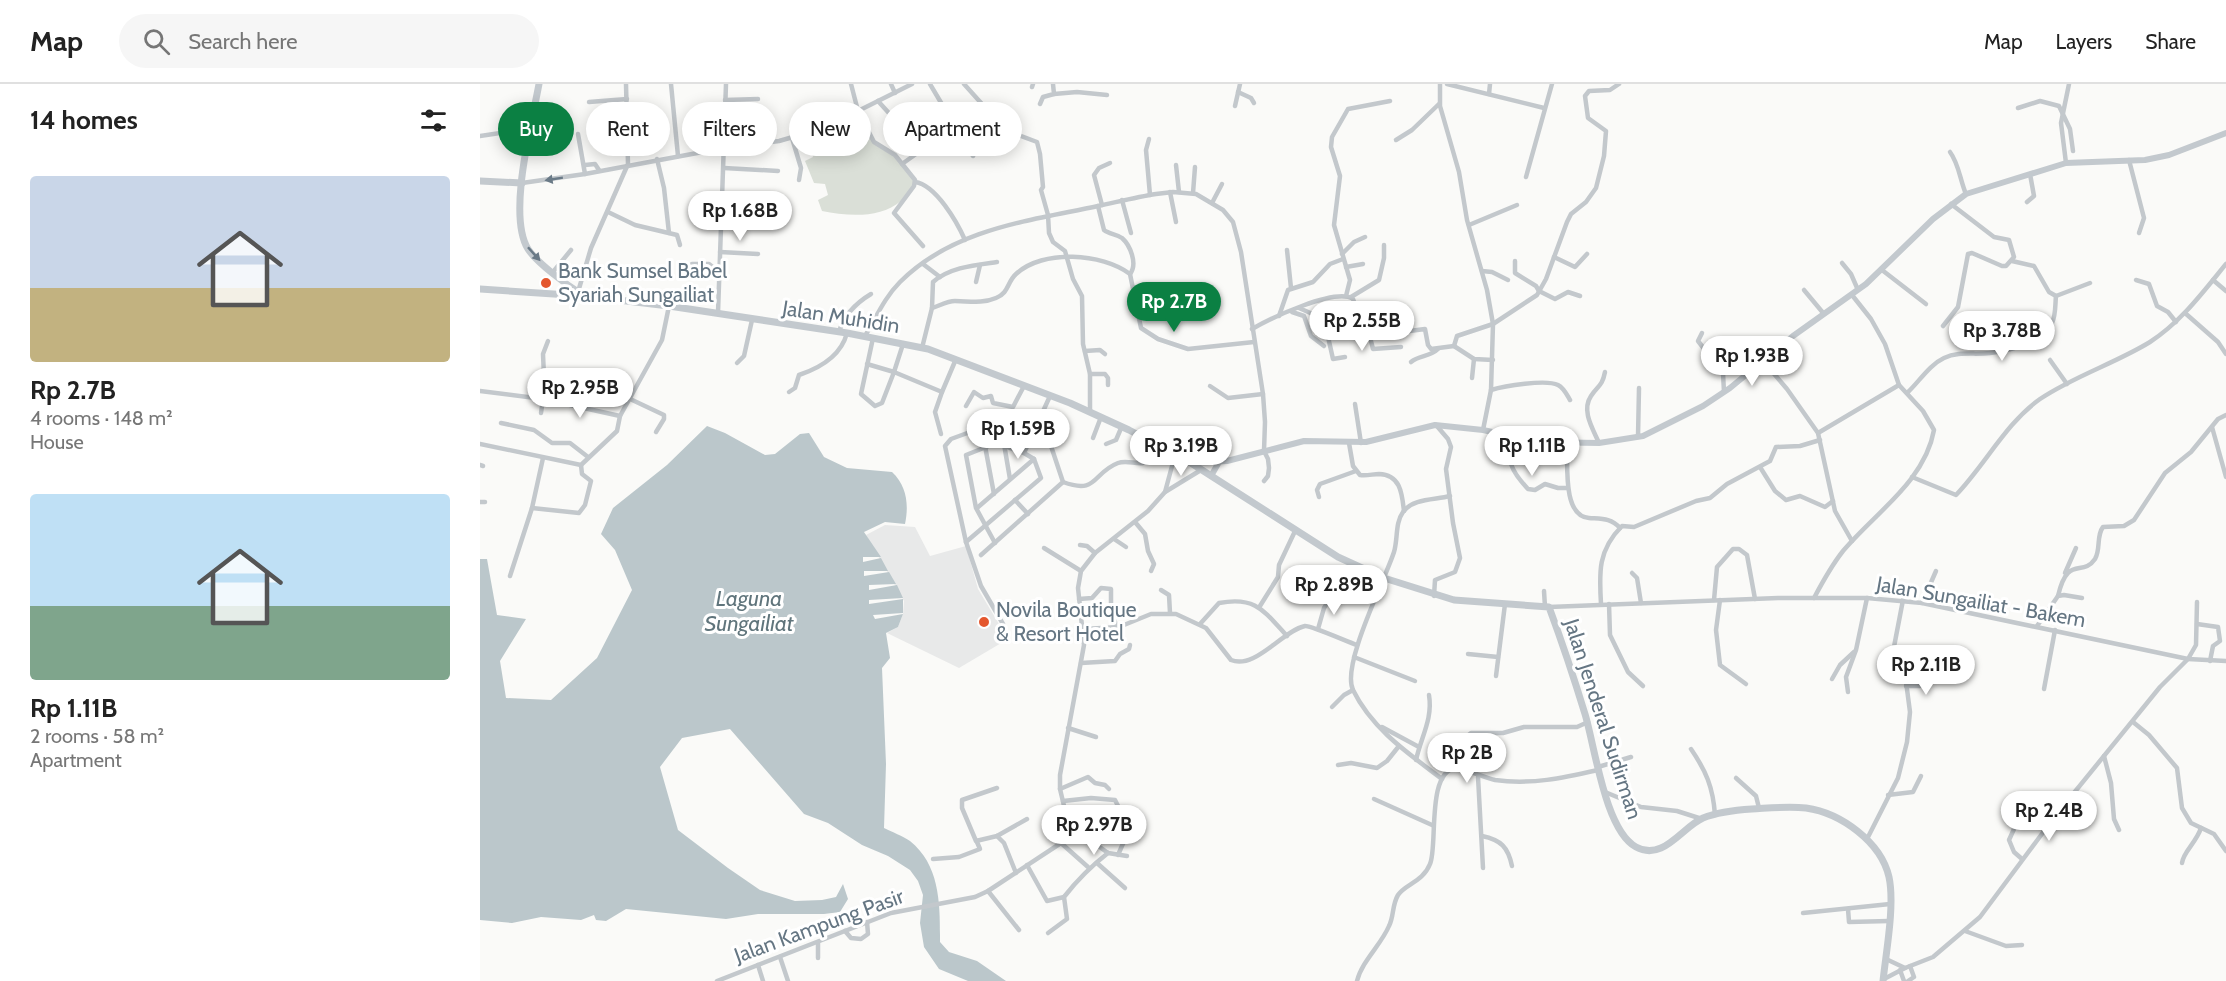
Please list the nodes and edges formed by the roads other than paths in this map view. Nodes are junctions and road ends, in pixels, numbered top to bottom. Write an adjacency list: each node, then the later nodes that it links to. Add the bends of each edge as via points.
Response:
1 (534, 84): 29 (highway)
2 (539, 84): 78 (highway)
3 (626, 84): 24 (street)
4 (671, 84): 55 (street)
5 (726, 84): 26 (street)
6 (851, 84): 31 (street)
7 (891, 84): 20 (street)
8 (912, 84): 20 (street)
9 (930, 84): 32 (street)
10 (964, 84): 33 (street)
11 (1053, 84): 21 (street)
12 (1240, 84): 19 (street)
13 (1440, 84): 37 (street)
14 (1447, 84): 22 (street)
15 (1490, 84): 22 (street)
16 (1552, 84): 40 (street)
17 (1619, 84): 108 (street, via 1610,90 1589,91 1585,96 1588,118 1606,131 1604,156 1596,188 1566,222)
18 (2069, 84): 42 (street)
19 (1238, 92): 34 (street); 38 (street)
20 (895, 93): 27 (street)
21 (1054, 94): 23 (street); 36 (street, via 1043,97)
22 (1489, 94): 40 (street)
23 (1107, 95)
24 (627, 99): 30 (street); 63 (street)
25 (758, 99): 26 (street)
26 (725, 100)
27 (878, 101): 35 (street); 39 (street)
28 (1390, 101): 107 (street, via 1348,109 1332,137 1331,147 1341,179 1334,225)
29 (531, 102)
30 (589, 102)
31 (856, 102)
32 (940, 102)
33 (980, 102)
34 (1254, 103)
35 (871, 104)
36 (1040, 104)
37 (1440, 104): 50 (street); 93 (street)
38 (1235, 106)
39 (883, 107)
40 (1544, 108): 73 (street)
41 (2018, 108): 42 (street, via 2040,101 2056,104)
42 (2062, 112): 51 (street, via 2070,129); 62 (street)
43 (498, 133): 46 (street)
44 (2226, 133): 60 (main road, via 2169,155)
45 (578, 134): 65 (street)
46 (480, 136)
47 (871, 136): 64 (street)
48 (1022, 138): 91 (street, via 1036,141 1041,160 1041,192)
49 (1149, 139): 83 (street, via 1146,150)
50 (1396, 140)
51 (2073, 151)
52 (1950, 152): 82 (street)
53 (682, 155): 55 (street)
54 (524, 156): 78 (highway)
55 (678, 156): 59 (street)
56 (724, 156): 68 (street)
57 (797, 156): 74 (street)
58 (913, 156): 64 (street)
59 (657, 159): 63 (street); 94 (street)
60 (2130, 160): 62 (main road); 96 (street, via 2144,218)
61 (1110, 163): 88 (street, via 1094,175)
62 (2066, 163): 72 (main road)
63 (628, 164): 69 (street); 90 (street)
64 (902, 164): 76 (street)
65 (585, 165): 69 (street, via 595,164); 71 (street)
66 (1176, 165): 80 (street)
67 (1195, 167): 81 (street)
68 (724, 168): 70 (street); 104 (street)
69 (599, 170): 71 (street)
70 (778, 171)
71 (585, 174): 78 (street, one-way to 78)
72 (2030, 174): 82 (main road); 85 (street, via 2034,196)
73 (1526, 177)
74 (799, 180)
75 (480, 181): 78 (highway)
76 (915, 183): 98 (street, via 926,185); 101 (street, via 894,213)
77 (1222, 184): 86 (street)
78 (520, 185): 122 (highway, one-way to 122, via 526,243)
79 (1170, 192): 80 (street); 83 (street); 92 (street)
80 (1179, 192): 81 (street)
81 (1193, 193): 86 (street)
82 (1966, 194): 87 (main road)
83 (1150, 195): 84 (street)
84 (1122, 200): 88 (street); 95 (street)
85 (2027, 202)
86 (1212, 203): 158 (street, via 1233,222)
87 (1951, 204): 111 (street, via 1994,237 2009,240); 120 (main road)
88 (1100, 205): 91 (street); 124 (street, via 1104,230 1127,245 1133,265)
89 (1517, 205): 93 (street)
90 (608, 212): 94 (street, via 635,225); 139 (street, via 587,258)
91 (1048, 215): 98 (street, via 999,226); 109 (street, via 1051,237)
92 (1176, 222)
93 (1469, 225): 121 (street)
94 (669, 233): 99 (street, via 679,236)
95 (1131, 233)
96 (2139, 233)
97 (1365, 237): 107 (street, via 1354,242)
98 (965, 240): 115 (street)
99 (680, 245)
100 (1384, 245): 144 (street, via 1379,280)
101 (923, 246)
102 (571, 250): 122 (street)
103 (1287, 250): 132 (street)
104 (720, 252): 105 (street); 123 (street)
105 (758, 254)
106 (1587, 254): 108 (street, via 1574,267)
107 (1343, 256): 119 (street); 132 (street, via 1313,282)
108 (1554, 257): 136 (street)
109 (1068, 260): 124 (street, via 1105,261); 147 (street, via 1045,260 1020,271 998,298 950,301); 173 (street, via 1082,296)
110 (1515, 261): 136 (street, via 1515,273)
111 (2012, 261): 143 (street, via 2034,266 2049,292); 157 (street, via 2002,266 1968,254 1958,307)
112 (998, 262): 118 (street)
113 (1842, 262): 135 (street)
114 (692, 264): 123 (street, via 709,264)
115 (923, 264): 125 (street); 162 (street, via 898,284)
116 (1363, 264): 119 (street)
117 (2226, 264): 129 (street)
118 (980, 265): 125 (street, via 970,264); 130 (street)
119 (1346, 267): 144 (street, via 1350,280)
120 (1882, 270): 135 (main road); 145 (street)
121 (1482, 271): 127 (street); 156 (street)
122 (553, 272): 126 (highway)
123 (719, 272): 150 (street)
124 (1130, 274): 167 (street, via 1140,328 1149,335 1188,349)
125 (940, 277): 147 (street, via 933,284)
126 (562, 280): 138 (highway); 139 (highway)
127 (1508, 280)
128 (2136, 280): 155 (street, via 2149,284 2157,306)
129 (2213, 280): 137 (street); 151 (street)
130 (976, 282)
131 (2090, 283): 143 (street)
132 (1291, 288): 153 (street)
133 (480, 289): 138 (highway, Jalan Muhidin)
134 (1804, 290): 152 (street)
135 (1858, 290): 141 (main road)
136 (1539, 291): 142 (street, via 1555,299 1568,292); 156 (street, via 1525,305)
137 (2226, 291)
138 (558, 294): 139 (highway, Jalan Muhidin)
139 (581, 294): 146 (highway, Jalan Muhidin)
140 (872, 294): 160 (street, via 844,316)
141 (1852, 295): 152 (main road); 191 (street, via 1885,344)
142 (1580, 296)
143 (2056, 296): 200 (street, via 2053,320 2038,337 1990,353 1945,357)
144 (1348, 297): 148 (street); 172 (street, via 1362,321 1390,333 1425,329 1429,347)
145 (1926, 304)
146 (669, 306): 150 (highway, Jalan Muhidin); 203 (street, via 662,340)
147 (933, 308): 171 (street)
148 (1299, 308): 149 (street); 159 (street, via 1322,317)
149 (1291, 312): 153 (street); 168 (street, via 1304,316 1311,336)
150 (718, 313): 154 (highway, Jalan Muhidin)
151 (2185, 313): 155 (street); 164 (street)
152 (1824, 314): 182 (main road)
153 (1279, 316): 158 (street)
154 (752, 320): 160 (highway, Jalan Muhidin); 183 (street, via 744,356)
155 (2176, 322): 189 (street, via 2149,343)
156 (1493, 324): 169 (street, via 1457,336); 179 (street)
157 (1943, 326)
158 (1252, 329): 167 (street)
159 (1328, 329): 170 (street, via 1364,326 1373,349); 176 (street, via 1334,359)
160 (845, 333): 162 (highway, Jalan Muhidin); 197 (street, via 843,343 826,362 799,375 795,388)
161 (1702, 333): 199 (street, via 1698,341 1723,373)
162 (867, 336): 166 (highway, Jalan Muhidin); 184 (street)
163 (548, 341): 204 (street, via 543,354)
164 (2218, 342): 165 (street); 175 (street)
165 (2226, 342)
166 (903, 344): 171 (highway, Jalan Muhidin); 185 (street)
167 (1255, 344): 201 (street)
168 (1324, 346)
169 (1454, 346): 172 (street); 178 (street)
170 (1401, 347)
171 (922, 348): 177 (highway, Jalan Muhidin)
172 (1438, 349): 181 (street)
173 (1085, 351): 174 (street, via 1100,350); 187 (street)
174 (1105, 354)
175 (2226, 354)
176 (1345, 357)
177 (956, 359): 192 (highway, Jalan Muhidin); 198 (street)
178 (1474, 359): 179 (street); 188 (street)
179 (1493, 360): 195 (street)
180 (2050, 360): 189 (street)
181 (1411, 362)
182 (1764, 362): 199 (main road); 219 (street)
183 (737, 363)
184 (867, 364): 185 (street); 185 (street, via 861,394 875,406 882,403)
185 (894, 372): 198 (street)
186 (1605, 372): 230 (street, via 1587,409)
187 (1090, 374): 190 (street, via 1105,374); 208 (street)
188 (1472, 378)
189 (2067, 384): 250 (street, via 2024,413 1956,495)
190 (1108, 385)
191 (1899, 385): 200 (street); 219 (street)
192 (1024, 386): 202 (highway, Jalan Muhidin); 207 (street, via 1013,407 993,403 991,396 983,398 974,392)
193 (1210, 386): 201 (street, via 1228,398)
194 (1639, 388): 224 (street)
195 (1491, 390): 205 (street, via 1508,385 1555,384); 217 (street)
196 (480, 391): 204 (street)
197 (789, 392)
198 (942, 392): 220 (street, via 935,411)
199 (1724, 392): 224 (main road)
200 (1906, 393): 250 (street, via 1934,430 1927,453)
201 (1263, 394): 237 (street)
202 (1050, 396): 208 (highway, Jalan Muhidin); 221 (street)
203 (628, 398): 211 (street); 218 (street, via 664,415)
204 (544, 400): 209 (street); 211 (street)
205 (1570, 400)
206 (1355, 404): 229 (street)
207 (966, 406)
208 (1090, 412): 212 (highway, Jalan Muhidin)
209 (541, 413)
210 (2226, 415): 216 (street)
211 (620, 416): 241 (street, via 617,431)
212 (1101, 417): 215 (highway, Jalan Muhidin); 225 (street)
213 (501, 423): 241 (street, via 534,430 552,444 570,443)
214 (1435, 425): 217 (main road); 229 (main road); 258 (street, via 1451,447 1446,466)
215 (1122, 426): 233 (street, via 1116,440); 234 (highway, Jalan Muhidin)
216 (2212, 427): 251 (street); 285 (street, via 2191,452 2165,473 2134,520 2124,526 2103,527 2092,562)
217 (1484, 430): 222 (main road)
218 (656, 432)
219 (1818, 433): 226 (street)
220 (940, 434)
221 (1033, 434): 238 (street); 254 (street, via 1049,441); 272 (street, via 997,421 947,442 947,461)
222 (1503, 435): 223 (main road); 236 (street)
223 (1515, 437): 227 (main road); 236 (street)
224 (1638, 437): 230 (main road)
225 (1093, 438)
226 (1820, 440): 246 (street, via 1776,447 1772,460); 261 (street)
227 (1567, 442): 230 (main road); 255 (street)
228 (1349, 443): 229 (main road); 237 (main road, via 1304,441); 248 (street)
229 (1361, 443)
230 (1599, 443)
231 (480, 444): 240 (street)
232 (1004, 444): 235 (street); 238 (street); 252 (street)
233 (1106, 444)
234 (1157, 444): 239 (highway, Jalan Muhidin); 254 (street, via 1143,464 1117,464 1086,487)
235 (985, 446): 257 (street); 263 (street, via 966,457)
236 (1509, 449): 255 (street, via 1512,469 1528,489 1548,484)
237 (1264, 451): 243 (main road); 253 (street, via 1269,468)
238 (1024, 453): 242 (street)
239 (1175, 455): 244 (highway, Jalan Jenderal Sudirman); 256 (street)
240 (543, 458): 245 (street); 262 (street)
241 (588, 458): 245 (street)
242 (1034, 459): 252 (street); 260 (street, via 1041,478)
243 (1220, 462): 244 (main road); 249 (main road)
244 (1191, 463): 247 (highway, Jalan Jenderal Sudirman)
245 (580, 465): 262 (street, via 583,476 591,482 579,513)
246 (1760, 467): 261 (street, via 1775,491 1786,500 1800,496 1825,507); 268 (street, via 1710,498 1634,527)
247 (1201, 470): 249 (highway, Jalan Jenderal Sudirman); 256 (street)
248 (1356, 471): 259 (street, via 1320,484); 264 (street, via 1360,475 1384,474 1391,478 1403,493)
249 (1211, 476): 269 (highway, Jalan Jenderal Sudirman)
250 (1911, 477): 271 (street)
251 (2226, 477)
252 (1010, 479): 257 (street)
253 (1264, 480)
254 (1063, 482): 265 (street)
255 (1568, 488): 268 (street, via 1578,515 1611,520)
256 (1165, 492): 266 (street)
257 (994, 494): 263 (street)
258 (1450, 496): 264 (street, via 1415,503); 290 (street, via 1460,563 1452,574 1435,580)
259 (1318, 497)
260 (1015, 500): 265 (street); 267 (street)
261 (1833, 501): 271 (street)
262 (532, 508): 284 (street)
263 (976, 508): 267 (street)
264 (1404, 511): 286 (street)
265 (1028, 514): 273 (street)
266 (1135, 522): 270 (street); 282 (street, via 1145,534 1154,564)
267 (986, 526): 272 (street); 273 (street)
268 (1620, 528): 303 (street, via 1605,549 1599,567)
269 (1296, 529): 286 (highway, Jalan Jenderal Sudirman, via 1338,557); 305 (street, via 1279,565 1278,577)
270 (1114, 539): 275 (street); 278 (street)
271 (1852, 541): 292 (street, via 1827,573)
272 (966, 542): 308 (street, via 981,586)
273 (995, 543): 279 (street)
274 (1080, 545): 278 (street)
275 (1126, 547)
276 (1044, 548): 280 (street)
277 (2076, 548): 285 (street)
278 (1095, 553): 280 (street)
279 (981, 555)
280 (1081, 571): 295 (street)
281 (1936, 571): 301 (street)
282 (1151, 572)
283 (1632, 573): 300 (street, via 1637,578)
284 (510, 576)
285 (2064, 576): 291 (street)
286 (1384, 578): 290 (highway, Jalan Jenderal Sudirman); 318 (street)
287 (1161, 590): 307 (street, via 1169,595)
288 (1544, 591): 306 (street)
289 (1333, 594): 314 (street)
290 (1434, 596): 302 (highway, Jalan Jenderal Sudirman)
291 (2058, 596): 294 (street); 311 (street)
292 (1814, 598): 293 (street, Jalan Sungailiat - Bakem); 296 (street, Jalan Sungailiat - Bakem)
293 (1867, 598): 298 (street, Jalan Sungailiat - Bakem); 319 (street)
294 (2082, 598)
295 (1079, 599): 312 (street, via 1091,598 1099,589 1112,590 1111,612); 313 (street)
296 (1755, 599): 297 (street, Jalan Sungailiat - Bakem); 297 (street, via 1747,555 1733,549 1717,567)
297 (1717, 600): 300 (street, Jalan Sungailiat - Bakem); 331 (street, via 1719,665)
298 (1903, 600): 301 (street, Jalan Sungailiat - Bakem); 333 (street, via 1893,652 1905,674)
299 (2197, 602): 310 (street)
300 (1641, 603): 304 (street, Jalan Sungailiat - Bakem)
301 (1922, 603): 311 (street, Jalan Sungailiat - Bakem)
302 (1505, 604): 306 (highway, Jalan Jenderal Sudirman); 322 (street)
303 (1601, 604): 304 (street, Jalan Sungailiat - Bakem); 306 (street, Jalan Sungailiat - Bakem)
304 (1609, 604): 332 (street, via 1610,635 1628,672)
305 (1260, 606): 309 (street, via 1234,601 1219,603); 316 (street)
306 (1547, 607): 339 (highway, Jalan Jenderal Sudirman)
307 (1170, 613): 309 (street); 312 (street, via 1151,614)
308 (1003, 624)
309 (1200, 624): 316 (street, via 1235,662 1252,658)
310 (2197, 624): 323 (street, via 2196,645); 324 (street, via 2218,627 2220,641 2211,650)
311 (2037, 626): 315 (street, Jalan Sungailiat - Bakem)
312 (1117, 627): 313 (street)
313 (1083, 629): 326 (street)
314 (1318, 629): 316 (street, via 1305,626); 318 (street)
315 (2055, 630): 323 (street, Jalan Sungailiat - Bakem); 334 (street)
316 (1287, 636)
317 (1130, 645): 326 (street, via 1115,661)
318 (1357, 645): 321 (street)
319 (1856, 650): 329 (street); 336 (street, via 1846,677)
320 (1468, 654): 322 (street)
321 (1354, 657): 330 (street); 335 (street, via 1350,675)
322 (1498, 657): 328 (street)
323 (2188, 659): 324 (street, Jalan Sungailiat - Bakem); 340 (street)
324 (2210, 661): 325 (street, Jalan Sungailiat - Bakem)
325 (2226, 661)
326 (1081, 663): 342 (street)
327 (1935, 675): 333 (street, via 1920,686)
328 (1496, 676)
329 (1832, 679)
330 (1415, 681)
331 (1746, 684)
332 (1643, 686)
333 (1906, 686): 361 (street, via 1910,712 1907,742 1898,778)
334 (2044, 689)
335 (1353, 690): 338 (street); 341 (street)
336 (1848, 692)
337 (1429, 695): 345 (street, via 1430,719)
338 (1332, 707)
339 (1588, 722): 351 (highway, Jalan Jenderal Sudirman); 352 (street, via 1577,727 1471,733 1458,744)
340 (2133, 722): 347 (street); 373 (street, via 2177,768 2182,808 2191,823)
341 (1377, 724): 344 (street); 345 (street)
342 (1068, 728): 343 (street); 358 (street)
343 (1096, 737)
344 (1399, 746): 349 (street); 350 (street, via 1377,768)
345 (1419, 747): 349 (street)
346 (1690, 749): 368 (street, via 1706,771)
347 (2104, 756): 375 (street); 386 (street)
348 (1631, 757): 351 (street)
349 (1416, 760): 356 (street)
350 (1338, 765)
351 (1598, 768): 354 (street, via 1558,780); 360 (highway, Jalan Jenderal Sudirman)
352 (1452, 769): 354 (street, via 1460,768); 356 (street)
353 (1921, 776): 361 (street, via 1913,792)
354 (1478, 777): 377 (street)
355 (1736, 778): 365 (street, via 1756,796)
356 (1442, 779): 372 (street)
357 (997, 788): 380 (street, via 962,800)
358 (1060, 789): 359 (street, via 1088,777); 363 (street)
359 (1109, 789)
360 (1605, 792): 370 (street, via 1641,807); 370 (highway, Jalan Jenderal Sudirman, via 1623,834 1637,848 1664,846)
361 (1888, 795): 379 (street)
362 (1374, 800): 372 (street)
363 (1063, 801): 364 (street, via 1105,798 1115,800); 366 (street)
364 (1118, 807)
365 (1760, 808): 368 (highway, Jalan Jenderal Sudirman); 379 (highway, Jalan Jenderal Sudirman, via 1792,807 1819,812)
366 (1066, 811): 371 (street, via 1102,810); 374 (street)
367 (2016, 811): 386 (street, via 2009,840)
368 (1715, 814): 370 (highway, Jalan Jenderal Sudirman)
369 (1027, 819): 376 (street)
370 (1702, 819)
371 (1115, 823)
372 (1432, 825): 418 (street, via 1430,864 1398,895 1389,927)
373 (2201, 828): 382 (street, via 2214,834); 389 (street, via 2198,840 2183,855)
374 (1068, 829): 381 (street, Jalan Kampung Pasir); 383 (street)
375 (2119, 830)
376 (997, 836): 380 (street); 394 (street, via 1004,843)
377 (1482, 836): 391 (street, via 1506,847); 393 (street)
378 (1125, 839): 384 (street)
379 (1867, 839): 398 (highway, Jalan Jenderal Sudirman, via 1884,862)
380 (977, 842): 387 (street, via 980,849)
381 (1061, 843): 390 (street, Jalan Kampung Pasir); 392 (street)
382 (2226, 851)
383 (1108, 853): 384 (street); 388 (street)
384 (1118, 855): 385 (street)
385 (1127, 856)
386 (2022, 859): 405 (street)
387 (933, 860)
388 (1097, 863): 392 (street); 395 (street)
389 (2182, 863)
390 (1027, 866): 394 (street, Jalan Kampung Pasir); 397 (street, via 1047,901)
391 (1512, 866)
392 (1088, 867): 397 (street)
393 (1483, 868)
394 (1016, 873): 396 (street, Jalan Kampung Pasir)
395 (1125, 888)
396 (988, 891): 402 (street, Jalan Kampung Pasir); 403 (street)
397 (1064, 897): 406 (street, via 1067,919)
398 (1890, 904): 399 (street); 401 (highway, Jalan Jenderal Sudirman)
399 (1848, 909): 400 (street); 401 (street, via 1850,922)
400 (1803, 913)
401 (1889, 921): 411 (highway, Jalan Jenderal Sudirman)
402 (867, 922): 404 (street, Jalan Kampung Pasir); 404 (street, via 868,934 861,939 851,938)
403 (1018, 930)
404 (845, 931): 407 (street, Jalan Kampung Pasir)
405 (1965, 931): 408 (street, via 2006,946); 413 (street, via 1933,957)
406 (1048, 933)
407 (818, 942): 409 (street, Jalan Kampung Pasir); 410 (street)
408 (2022, 945)
409 (780, 957): 412 (street, Jalan Kampung Pasir); 417 (street)
410 (818, 958)
411 (1886, 959): 413 (street); 414 (highway, Jalan Jenderal Sudirman)
412 (758, 965): 415 (street, Jalan Kampung Pasir); 416 (street)
413 (1905, 968): 414 (street); 419 (street); 419 (street, via 1914,977)
414 (1883, 980)
415 (717, 981)
416 (763, 981)
417 (788, 981)
418 (1358, 981)
419 (1906, 981)

